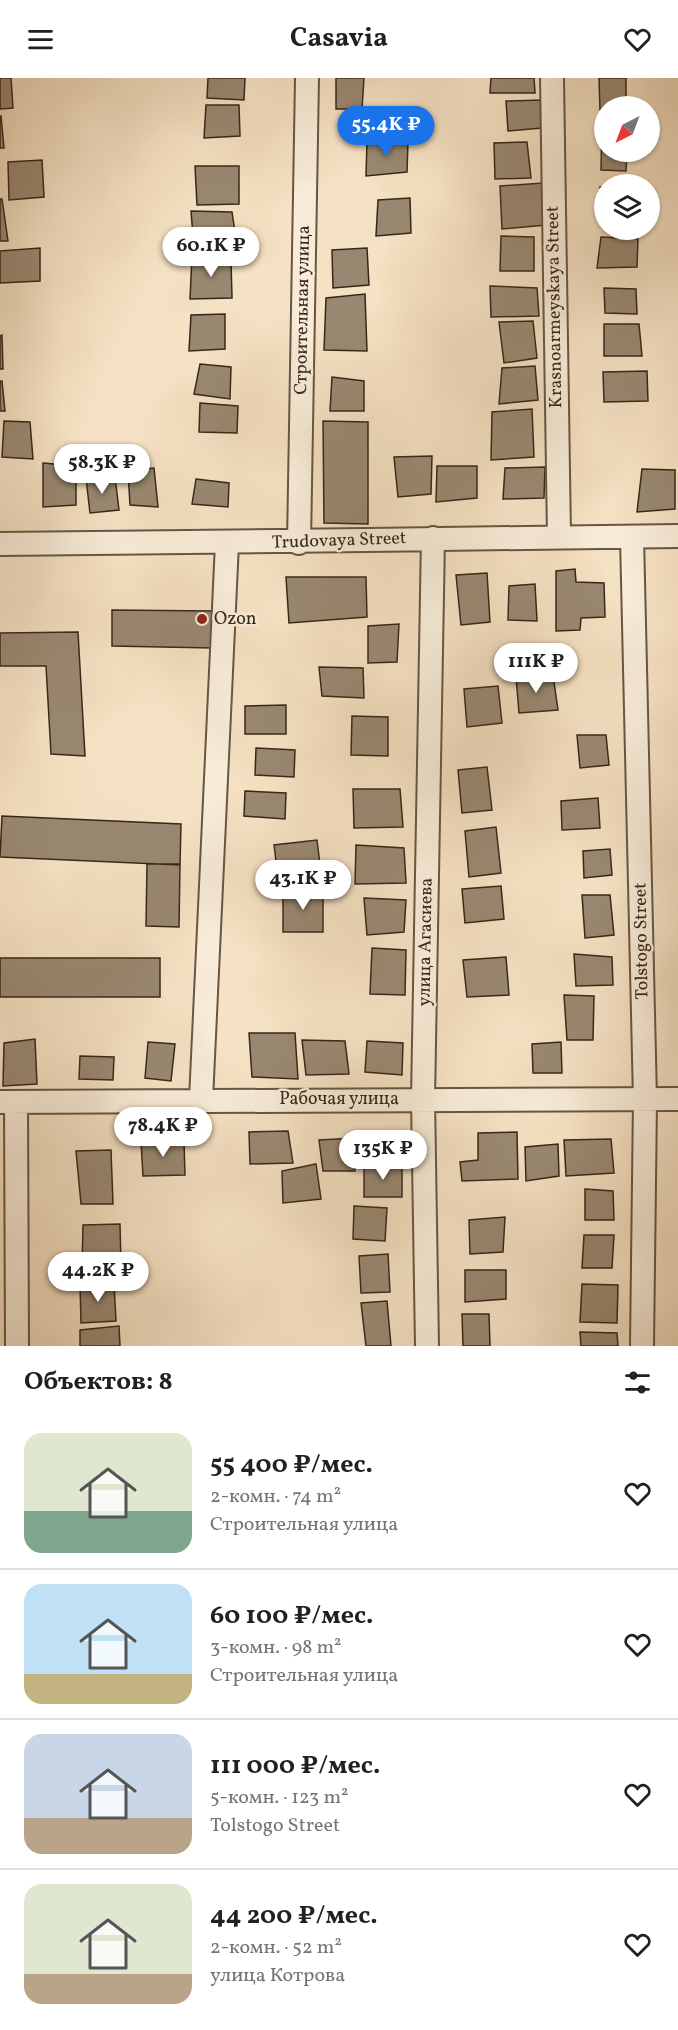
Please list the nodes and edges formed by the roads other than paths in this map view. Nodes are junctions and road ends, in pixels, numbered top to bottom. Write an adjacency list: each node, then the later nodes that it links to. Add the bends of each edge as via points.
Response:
1 (307, 78): 8 (street, Строительная улица)
2 (552, 78): 4 (street, Krasnoarmeyskaya Street)
3 (678, 536): 5 (street, Trudovaya Street)
4 (559, 537): 5 (street, Trudovaya Street); 6 (street, Trudovaya Street)
5 (632, 537): 13 (street, Tolstogo Street)
6 (433, 538): 8 (street, Trudovaya Street); 10 (street, улица Агасиева)
7 (227, 543): 8 (street, Trudovaya Street); 9 (street, Trudovaya Street); 12 (street)
8 (298, 543)
9 (0, 544)
10 (423, 1099): 12 (street, Рабочая улица); 13 (street, Рабочая улица); 16 (street, улица Агасиева)
11 (678, 1099): 13 (street, Рабочая улица)
12 (201, 1100): 14 (street, Рабочая улица)
13 (645, 1100): 17 (street, Tolstogo Street)
14 (8, 1102): 15 (street)
15 (17, 1346)
16 (427, 1346)
17 (642, 1346)

